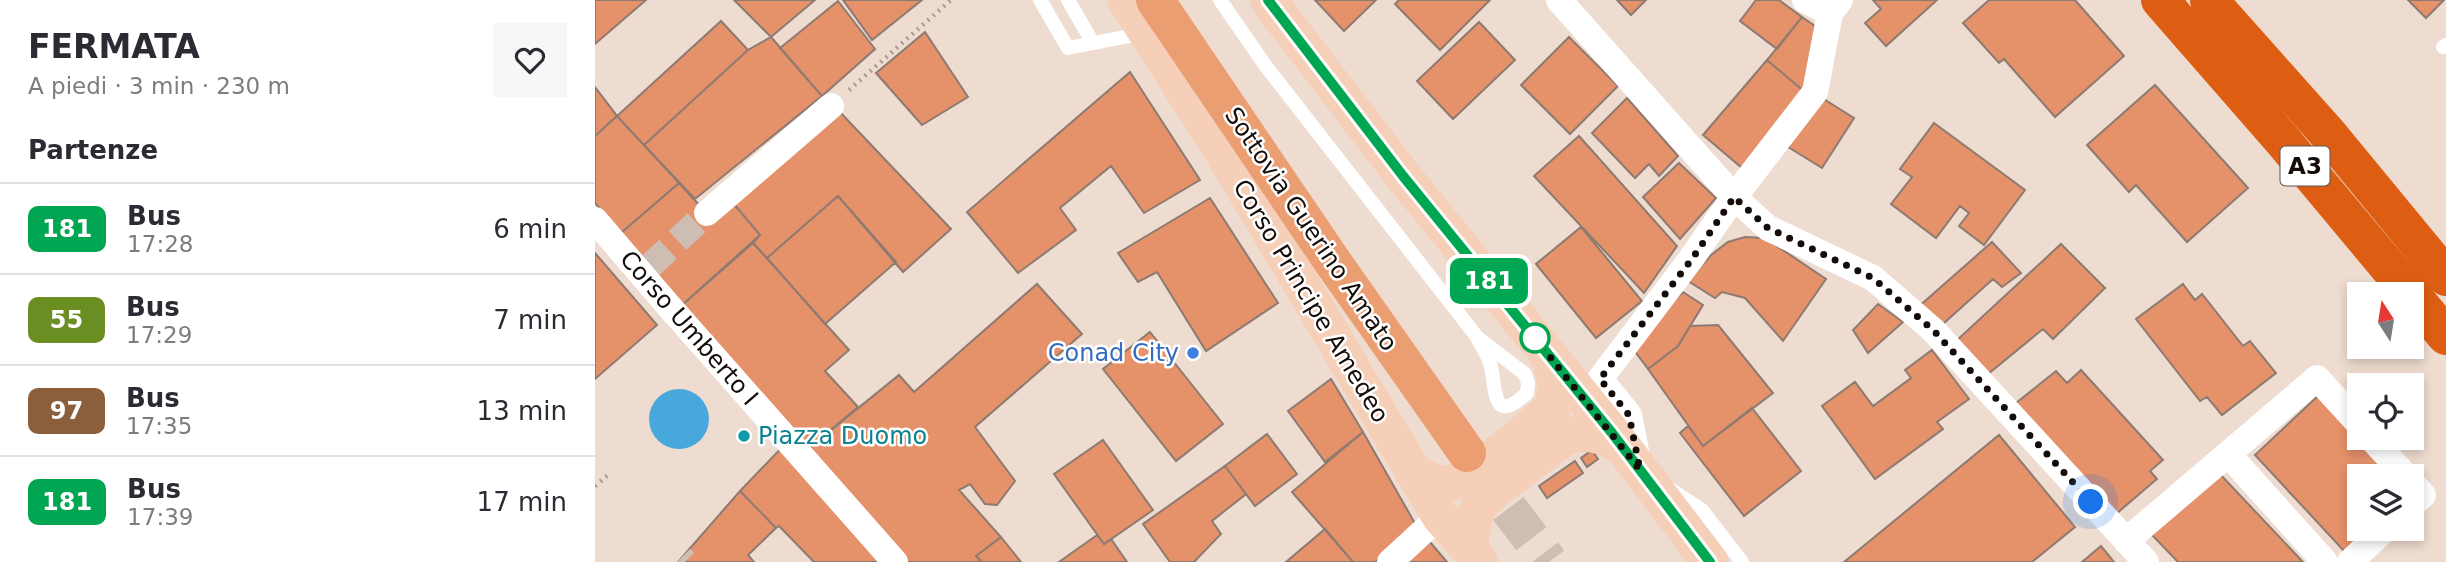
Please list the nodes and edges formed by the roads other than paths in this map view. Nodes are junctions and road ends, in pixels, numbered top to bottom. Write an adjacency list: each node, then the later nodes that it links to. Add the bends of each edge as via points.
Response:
1 (1040, 0): 11 (lane, via 1068,47)
2 (1068, 0): 11 (lane)
3 (1220, 0): 18 (lane, via 1265,65)
4 (1268, 0): 19 (main road, via 1403,176)
5 (1559, 0): 13 (street)
6 (1805, 0): 10 (street)
7 (2160, 0): 17 (highway, A3)
8 (2209, 0): 16 (highway, A3, via 2330,136)
9 (1148, 7): 11 (lane); 22 (main road, Sottovia Guerino Amato); 26 (main road, Corso Principe Amedeo, via 1219,146)
10 (1835, 7): 13 (street, via 1815,92)
11 (1093, 43)
12 (831, 106): 14 (street)
13 (1734, 197): 24 (street, via 1600,379 1629,415); 28 (street, via 1768,228 1883,286 1934,331)
14 (707, 213)
15 (595, 220): 31 (street, Corso Umberto I, via 645,271)
16 (2446, 277)
17 (2446, 336)
18 (1477, 337): 18 (lane, via 1490,363 1495,398 1500,404 1514,405 1527,393 1524,374)
19 (1547, 352): 24 (main road); 26 (main road, via 1556,377 1551,410 1467,477 1445,484)
20 (2347, 411): 23 (street, via 2317,378)
21 (2382, 450): 25 (street)
22 (1467, 453)
23 (2228, 454): 28 (street); 36 (street)
24 (1631, 458): 30 (main road, via 1591,432 1565,437 1478,506 1472,520); 33 (main road); 34 (lane, via 1702,509)
25 (2395, 464)
26 (1413, 472): 27 (main road, Corso Principe Amedeo)
27 (1440, 516): 30 (main road, Corso Principe Amedeo); 32 (street)
28 (2126, 541): 35 (street)
29 (2372, 541): 37 (street)
30 (1475, 557)
31 (895, 562)
32 (1390, 562)
33 (1710, 562)
34 (1742, 562)
35 (2146, 562)
36 (2325, 562)
37 (2350, 562)

